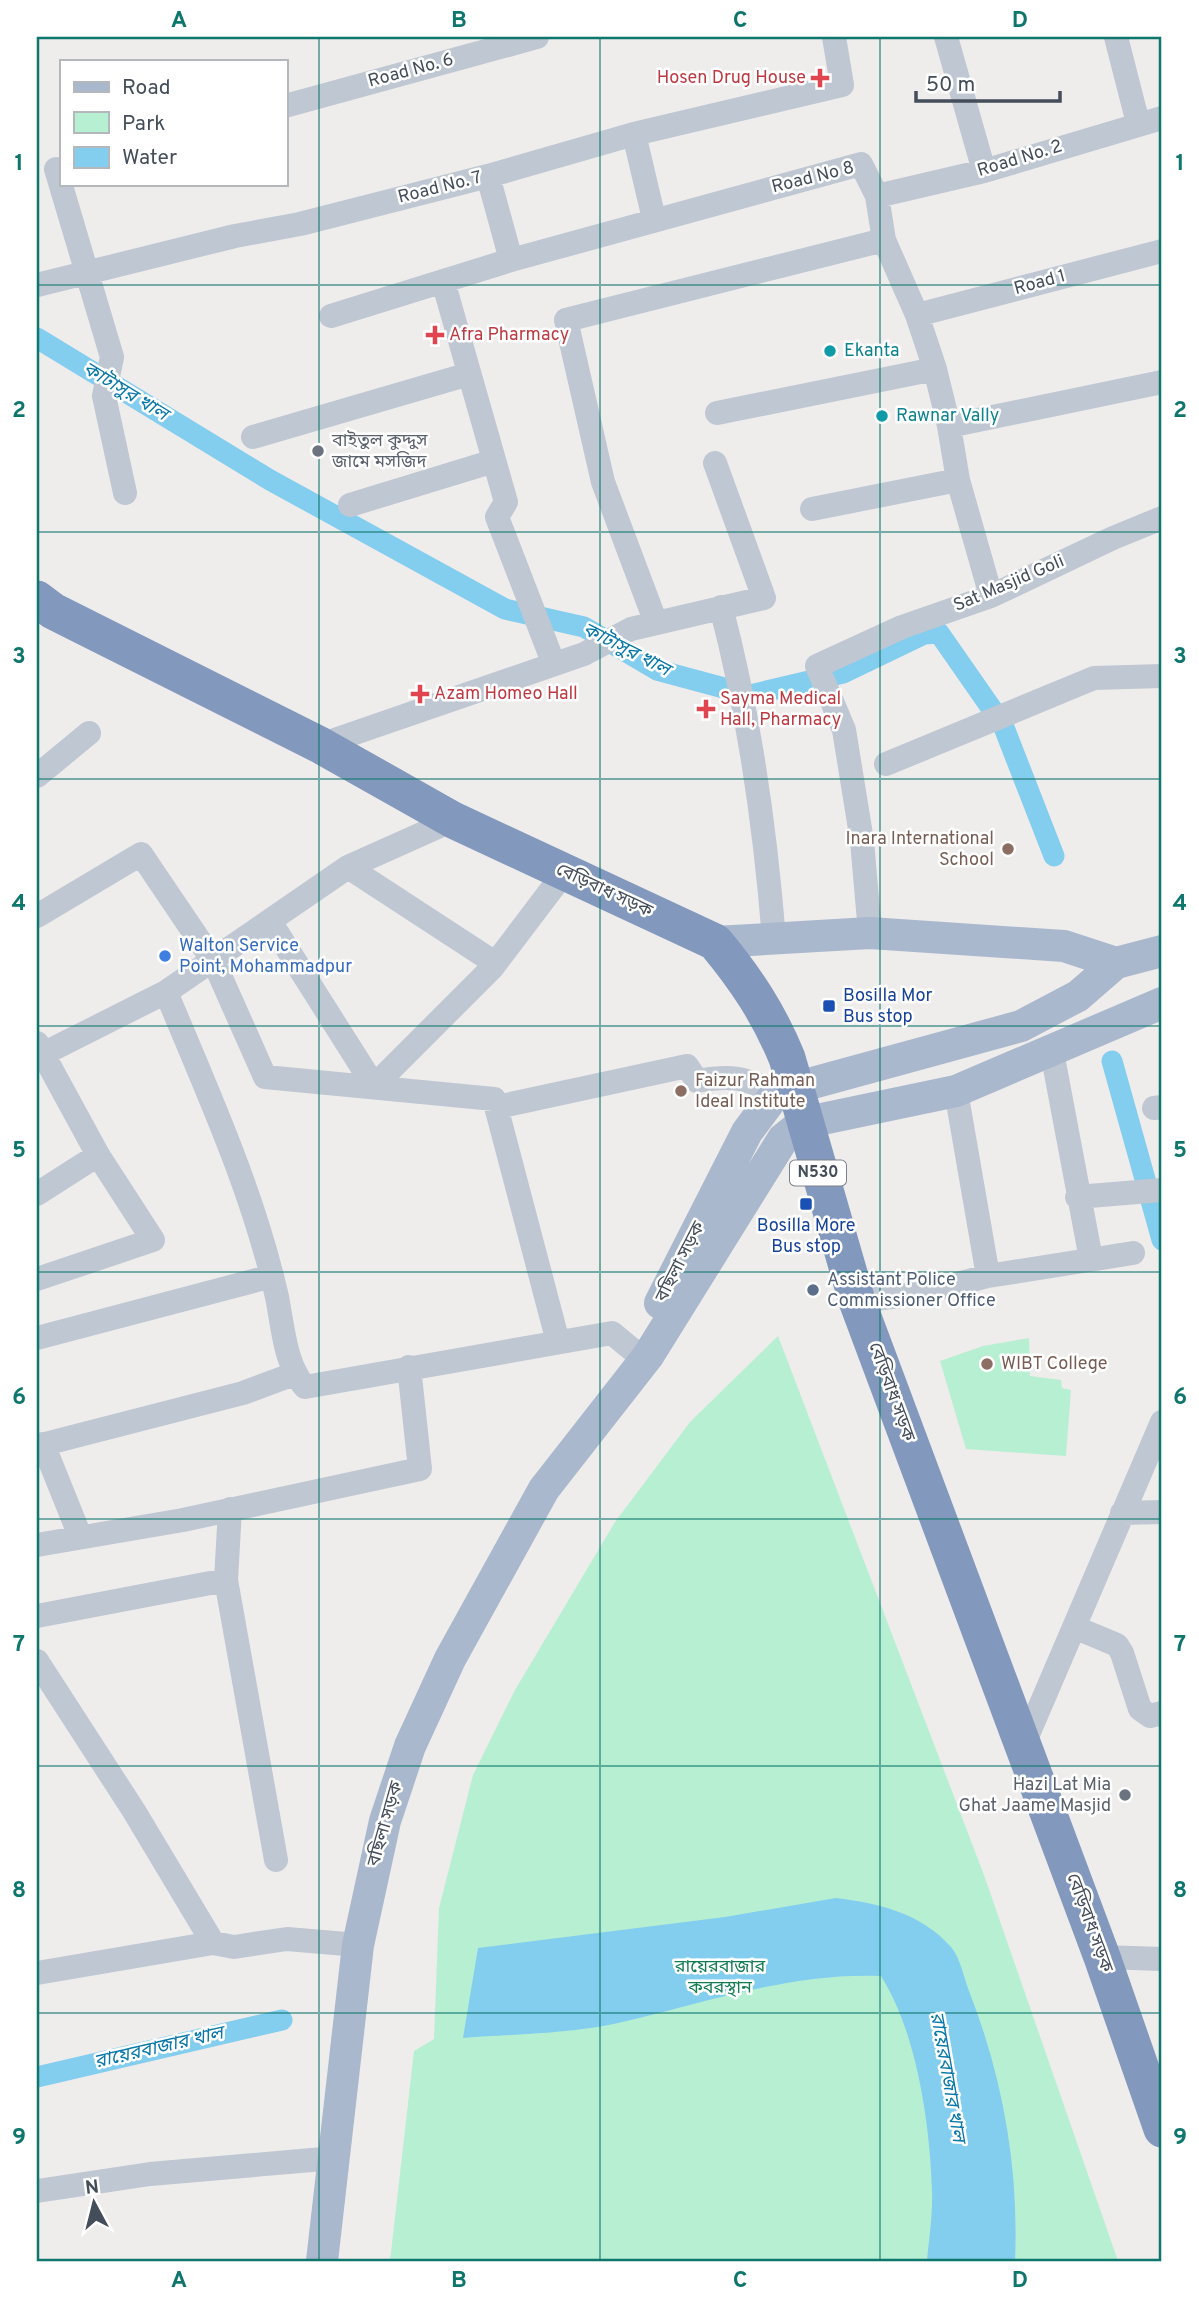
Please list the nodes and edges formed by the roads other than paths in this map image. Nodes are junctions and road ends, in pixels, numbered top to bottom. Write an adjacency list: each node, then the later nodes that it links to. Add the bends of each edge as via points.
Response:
1 (537, 37): 5 (street, Road No. 6)
2 (834, 37): 8 (street, Road No. 7, via 842,85)
3 (946, 37): 10 (street)
4 (1116, 37): 7 (street)
5 (287, 105)
6 (1162, 118): 7 (street, Road No. 2)
7 (1138, 123): 10 (street, Road No. 2)
8 (634, 134): 11 (street, Road No. 7); 13 (street)
9 (52, 170): 17 (street)
10 (984, 170): 12 (street, Road No. 2)
11 (488, 176): 16 (street); 17 (street, Road No. 7)
12 (877, 197): 13 (street, Road No 8, via 861,164); 14 (street, Road No 8)
13 (654, 219): 16 (street, Road No 8)
14 (884, 240): 20 (street, Road No 8); 38 (street, via 566,320 603,482)
15 (1162, 251): 20 (street, Road 1)
16 (510, 260): 18 (street, Road No 8)
17 (89, 271): 19 (street, Road No. 7); 31 (street, via 112,357 104,396)
18 (443, 281): 21 (street, Road No 8); 23 (street)
19 (37, 285)
20 (917, 315): 22 (street, Road No 8)
21 (331, 316)
22 (934, 369): 25 (street); 26 (street, Road No 8)
23 (469, 374): 27 (street); 28 (street)
24 (1162, 382): 26 (street)
25 (717, 413)
26 (949, 426): 30 (street, Road No 8)
27 (253, 438)
28 (494, 461): 32 (street); 39 (street, via 506,502 497,517)
29 (715, 463): 37 (street, via 764,598)
30 (958, 480): 33 (street); 35 (street, Road No 8)
31 (125, 493)
32 (350, 505)
33 (812, 509)
34 (1162, 518): 35 (street, Sat Masjid Goli)
35 (991, 596): 50 (street, Sat Masjid Goli, via 902,627 817,666 844,730 852,792 857,799)
36 (37, 599): 42 (highway, বেড়িবাধ সড়ক / N530)
37 (721, 607): 38 (street); 51 (street, via 744,699 765,829)
38 (656, 624): 39 (street, via 631,629 584,654)
39 (553, 662): 42 (street)
40 (1162, 676): 43 (street, via 1094,678)
41 (89, 733): 44 (street)
42 (320, 745): 45 (highway, বেড়িবাধ সড়ক / N530)
43 (886, 764)
44 (37, 776)
45 (453, 820): 46 (street); 47 (highway, বেড়িবাধ সড়ক / N530)
46 (348, 867): 49 (street); 55 (street)
47 (564, 873): 52 (highway, বেড়িবাধ সড়ক / N530); 55 (street)
48 (37, 916): 54 (street, via 141,853)
49 (271, 923): 54 (street); 61 (street)
50 (870, 933): 51 (main road); 56 (main road, via 1064,946)
51 (774, 939): 52 (main road)
52 (715, 942): 62 (highway, বেড়িবাধ সড়ক / N530, via 745,978 771,1021)
53 (1162, 951): 56 (main road)
54 (214, 962): 57 (street); 61 (street, via 265,1077)
55 (495, 963): 61 (street)
56 (1116, 963): 62 (main road, via 1078,996 1021,1026)
57 (166, 992): 59 (street); 72 (street, via 246,1183)
58 (1162, 1003): 60 (main road)
59 (39, 1051): 66 (street)
60 (1052, 1052): 63 (main road); 69 (street)
61 (374, 1086): 64 (street, via 494,1099)
62 (785, 1090): 64 (street, via 729,1075 697,1081 687,1066); 65 (highway, বেড়িবাধ সড়ক / N530); 78 (main road, বছিলা সড়ক, via 747,1132)
63 (956, 1091): 65 (main road); 73 (street)
64 (496, 1107): 77 (street)
65 (803, 1123): 75 (highway, বেড়িবাধ সড়ক / N530); 82 (main road, বছিলা সড়ক, via 783,1139 648,1356)
66 (98, 1155): 68 (street); 74 (street, via 153,1240)
67 (1162, 1190): 69 (street)
68 (37, 1194)
69 (1077, 1197): 71 (street)
70 (1133, 1252): 71 (street)
71 (1091, 1259): 73 (street)
72 (272, 1276): 76 (street); 80 (street)
73 (988, 1276): 75 (street, via 918,1294)
74 (37, 1279)
75 (857, 1301): 94 (highway, বেড়িবাধ সড়ক / N530)
76 (37, 1338)
77 (558, 1342): 78 (street, via 612,1333); 79 (street)
78 (635, 1352): 82 (main road, বছিলা সড়ক)
79 (409, 1367): 80 (street, via 305,1387); 84 (street, via 419,1469)
80 (294, 1374): 83 (street, via 243,1393)
81 (1162, 1422): 86 (street)
82 (587, 1432): 97 (main road, বছিলা সড়ক, via 544,1489 450,1659 410,1746 385,1821)
83 (40, 1445): 87 (street)
84 (230, 1509): 87 (street); 89 (street)
85 (1162, 1512): 86 (street)
86 (1122, 1513): 91 (street)
87 (80, 1536): 88 (street)
88 (37, 1545)
89 (226, 1580): 90 (street); 95 (street)
90 (37, 1616)
91 (1074, 1627): 93 (street, via 1117,1645 1140,1710 1150,1716); 94 (street)
92 (37, 1661): 96 (street)
93 (1162, 1713)
94 (1023, 1746): 98 (highway, বেড়িবাধ সড়ক / N530)
95 (276, 1860)
96 (213, 1943): 97 (street, via 234,1947 287,1939); 100 (street)
97 (358, 1945): 102 (main road, বছিলা সড়ক)
98 (1102, 1957): 99 (street); 101 (highway, বেড়িবাধ সড়ক / N530)
99 (1162, 1959)
100 (37, 1973)
101 (1160, 2118)
102 (335, 2158): 103 (street, via 150,2174); 104 (main road, বছিলা সড়ক)
103 (37, 2191)
104 (322, 2261)

